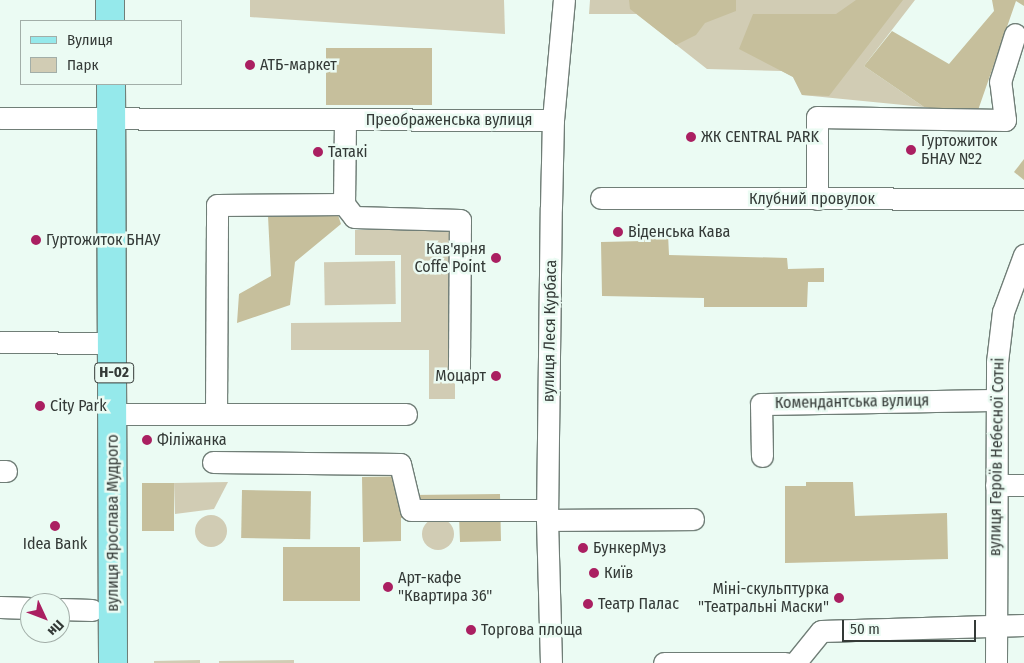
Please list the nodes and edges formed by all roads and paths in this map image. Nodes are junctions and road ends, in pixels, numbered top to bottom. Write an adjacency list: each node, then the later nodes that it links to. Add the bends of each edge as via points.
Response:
1 (110, 0): 3 (main road)
2 (564, 0): 9 (street, вулиця Леся Курбаса)
3 (110, 20)
4 (1015, 34): 11 (street, via 1000,82 1005,120 817,117)
5 (111, 85): 7 (main road, вулиця Ярослава Мудрого / Н-02)
6 (0, 118): 7 (street)
7 (112, 118): 8 (street, Преображенська вулиця); 16 (main road, вулиця Ярослава Мудрого / Н-02)
8 (345, 120): 9 (street, Преображенська вулиця); 13 (street)
9 (553, 120): 26 (street, вулиця Леся Курбаса)
10 (601, 198): 11 (street, Клубний провулок)
11 (817, 199): 12 (street, Клубний провулок)
12 (1024, 200)
13 (344, 204): 17 (street, via 354,218 460,220); 19 (street, via 218,205)
14 (1024, 255): 18 (street, вулиця Героїв Небесної Сотні, via 1003,312)
15 (0, 342): 16 (street)
16 (114, 343): 20 (main road, вулиця Ярослава Мудрого / Н-02)
17 (459, 370)
18 (996, 400): 22 (street, Комендантська вулиця, via 762,404); 24 (street, вулиця Героїв Небесної Сотні)
19 (216, 412): 20 (street); 21 (street)
20 (114, 414): 34 (main road, вулиця Ярослава Мудрого / Н-02)
21 (406, 414)
22 (762, 456)
23 (213, 462): 26 (street, via 400,464 411,510)
24 (996, 485): 25 (street); 32 (street, вулиця Героїв Небесної Сотні)
25 (1024, 485)
26 (547, 515): 27 (street); 35 (street, вулиця Леся Курбаса)
27 (693, 519)
28 (0, 607): 29 (street)
29 (20, 608)
30 (70, 609): 31 (street)
31 (92, 610)
32 (996, 624): 33 (street); 38 (street, via 821,631); 39 (street, вулиця Героїв Небесної Сотні)
33 (1024, 625)
34 (113, 663)
35 (551, 663)
36 (664, 663): 37 (street)
37 (785, 663)
38 (795, 663)
39 (996, 663)

